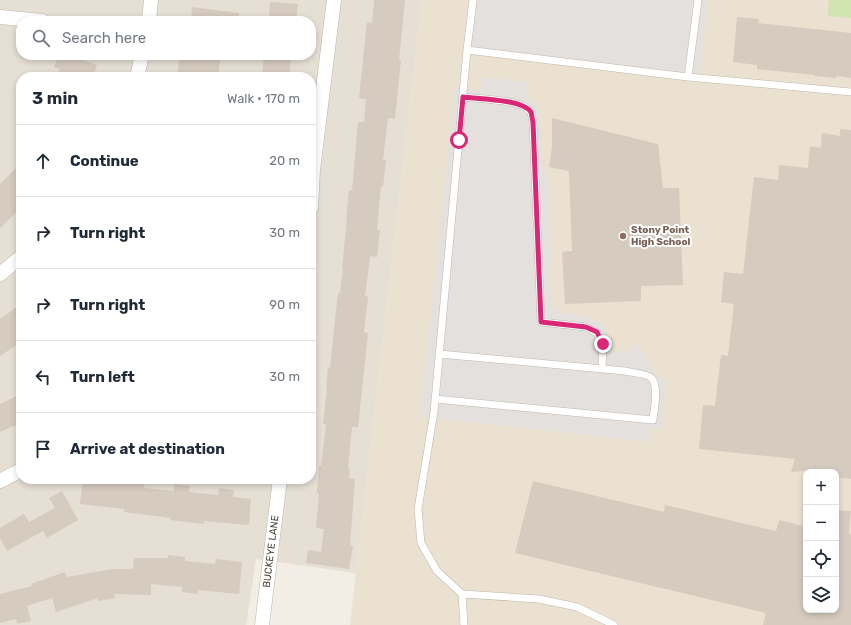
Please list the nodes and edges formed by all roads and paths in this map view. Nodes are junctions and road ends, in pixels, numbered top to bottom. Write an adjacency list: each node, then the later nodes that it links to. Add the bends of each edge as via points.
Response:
1 (152, 0): 5 (street)
2 (334, 0): 14 (street)
3 (473, 0): 8 (lane)
4 (698, 0): 11 (lane)
5 (150, 16)
6 (0, 17): 7 (street)
7 (16, 19)
8 (467, 50): 11 (lane); 13 (lane)
9 (141, 60): 10 (street)
10 (138, 72)
11 (688, 77): 12 (lane)
12 (851, 92)
13 (463, 97): 17 (lane); 18 (lane, via 512,102 523,106 531,113 541,322 586,327 597,332 603,344)
14 (316, 146)
15 (16, 261): 16 (street)
16 (0, 274)
17 (439, 354): 18 (lane); 19 (lane)
18 (602, 369): 19 (lane, via 643,374 652,378 656,390 653,420)
19 (435, 399): 23 (lane, via 418,510 421,542 437,571)
20 (16, 473): 21 (street)
21 (0, 481)
22 (279, 484): 24 (street, BUCKEYE LANE)
23 (462, 594): 25 (lane); 26 (lane, via 539,599 578,607)
24 (262, 625)
25 (464, 625)
26 (614, 625)

